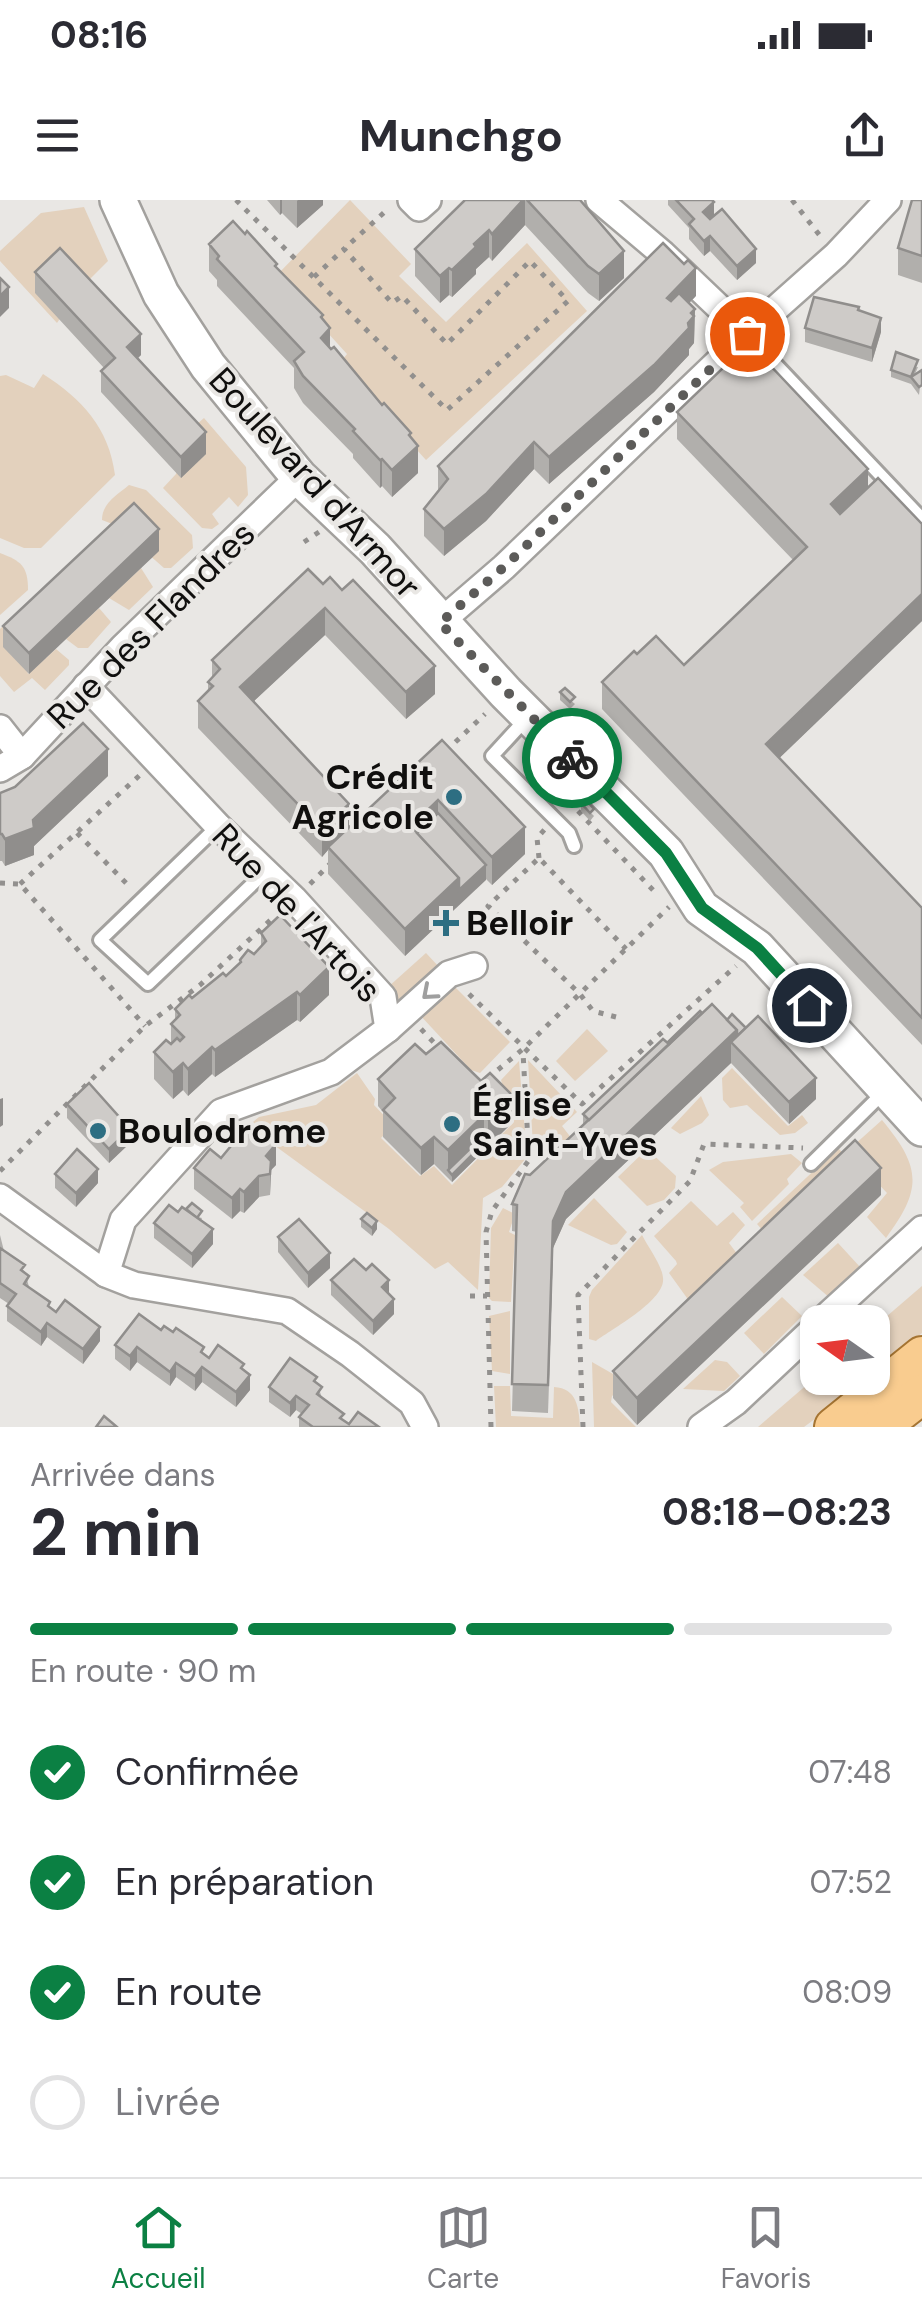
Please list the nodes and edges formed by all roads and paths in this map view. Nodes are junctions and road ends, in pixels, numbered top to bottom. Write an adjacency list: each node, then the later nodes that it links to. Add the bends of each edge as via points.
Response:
1 (118, 200): 13 (main road, Boulevard d'Armor, via 161,294 208,366)
2 (236, 200): 11 (path)
3 (397, 200): 9 (path)
4 (411, 200): 5 (street, via 419,208)
5 (428, 200)
6 (598, 200): 12 (street)
7 (792, 200): 10 (path)
8 (888, 200): 10 (street)
9 (344, 250): 11 (path); 11 (path, via 392,303 402,296 447,344 530,262 568,301 447,410)
10 (836, 255): 12 (street)
11 (314, 278)
12 (747, 334): 14 (lane); 15 (street)
13 (299, 477): 15 (main road, Boulevard d'Armor); 16 (street, Rue des Flandres)
14 (922, 519)
15 (440, 623): 17 (main road, Boulevard d'Armor)
16 (86, 686): 20 (street, Rue de l'Artois); 21 (street, Rue des Flandres)
17 (507, 715): 19 (path); 25 (lane, via 492,756 569,833); 32 (main road, Boulevard d'Armor, via 666,853)
18 (0, 728): 21 (street)
19 (445, 752)
20 (154, 761): 23 (street, Rue de l'Artois); 24 (path)
21 (11, 762)
22 (571, 804): 32 (path)
23 (218, 826): 27 (street, Rue de l'Artois); 30 (lane)
24 (77, 833): 29 (path); 30 (path)
25 (574, 846)
26 (336, 859): 31 (path)
27 (266, 871): 30 (lane, via 148,984 100,940); 31 (street, Rue de l'Artois)
28 (0, 883): 29 (path)
29 (20, 884): 41 (path)
30 (142, 898)
31 (294, 899): 40 (street, Rue de l'Artois); 41 (path)
32 (680, 905): 33 (path); 35 (main road, Boulevard d'Armor, via 702,908)
33 (626, 949): 38 (path); 38 (path, via 539,858 488,906)
34 (720, 959): 35 (path)
35 (744, 959): 42 (path, via 582,1104); 45 (main road, Boulevard d'Armor)
36 (474, 966): 37 (street)
37 (449, 974): 40 (street, one-way to 40); 42 (path)
38 (580, 994): 39 (path, via 593,1011); 42 (path)
39 (616, 1017)
40 (397, 1021): 43 (path); 52 (street, Rue de l'Artois, via 331,1072 222,1112 123,1220)
41 (145, 1026): 49 (path)
42 (523, 1049): 44 (path); 54 (path, via 529,1160 492,1211)
43 (453, 1062)
44 (476, 1087)
45 (886, 1090): 46 (main road, Boulevard d'Armor); 47 (lane)
46 (922, 1128)
47 (826, 1149): 48 (lane); 61 (path, via 704,1144 690,1181 578,1295)
48 (811, 1164)
49 (0, 1171)
50 (0, 1197): 52 (street)
51 (922, 1229): 55 (street)
52 (106, 1274): 59 (street, via 134,1285 288,1311 412,1404)
53 (470, 1296): 54 (path)
54 (487, 1296): 60 (path)
55 (840, 1305)
56 (800, 1342): 62 (street)
57 (922, 1356): 63 (main road)
58 (922, 1394): 64 (main road)
59 (425, 1427)
60 (491, 1427)
61 (583, 1427)
62 (701, 1427)
63 (834, 1427)
64 (880, 1427)

